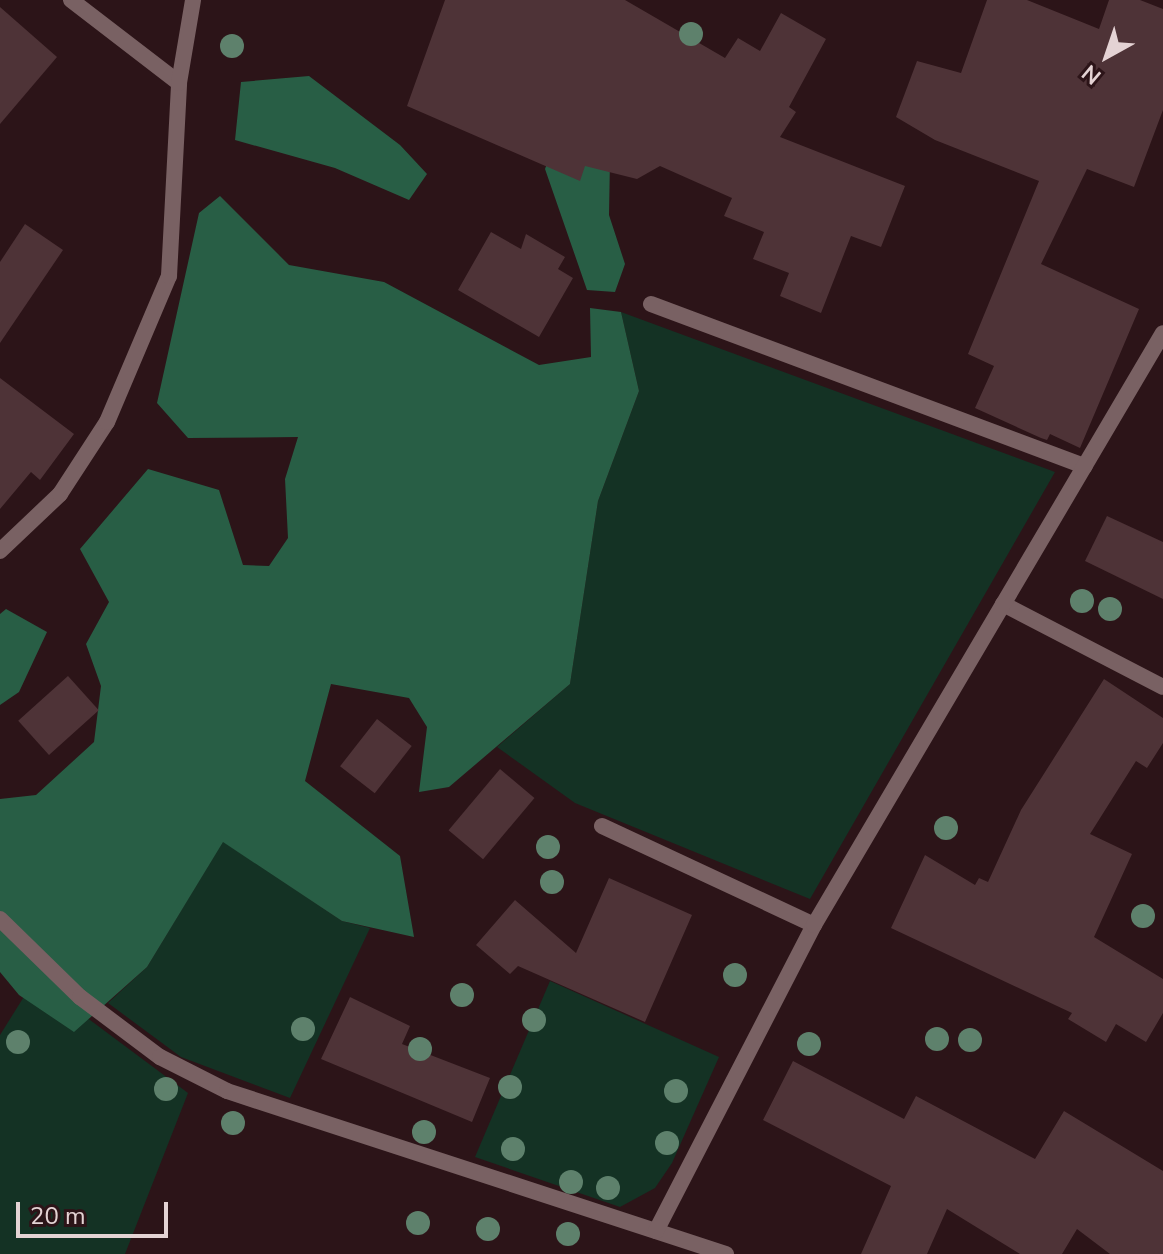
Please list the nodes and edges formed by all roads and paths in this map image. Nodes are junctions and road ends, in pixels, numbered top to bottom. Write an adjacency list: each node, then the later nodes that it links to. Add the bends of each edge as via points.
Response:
1 (71, 0): 3 (street)
2 (193, 0): 3 (street)
3 (179, 83): 7 (street, via 169,276 107,422 60,494)
4 (651, 304): 6 (street)
5 (1163, 333): 6 (street)
6 (1085, 466): 8 (street)
7 (0, 551)
8 (1003, 604): 9 (street); 12 (street)
9 (1163, 687)
10 (602, 826): 12 (street)
11 (0, 919): 13 (street, via 80,997 160,1057 227,1091)
12 (814, 925): 13 (street)
13 (656, 1231): 14 (street)
14 (726, 1254)

